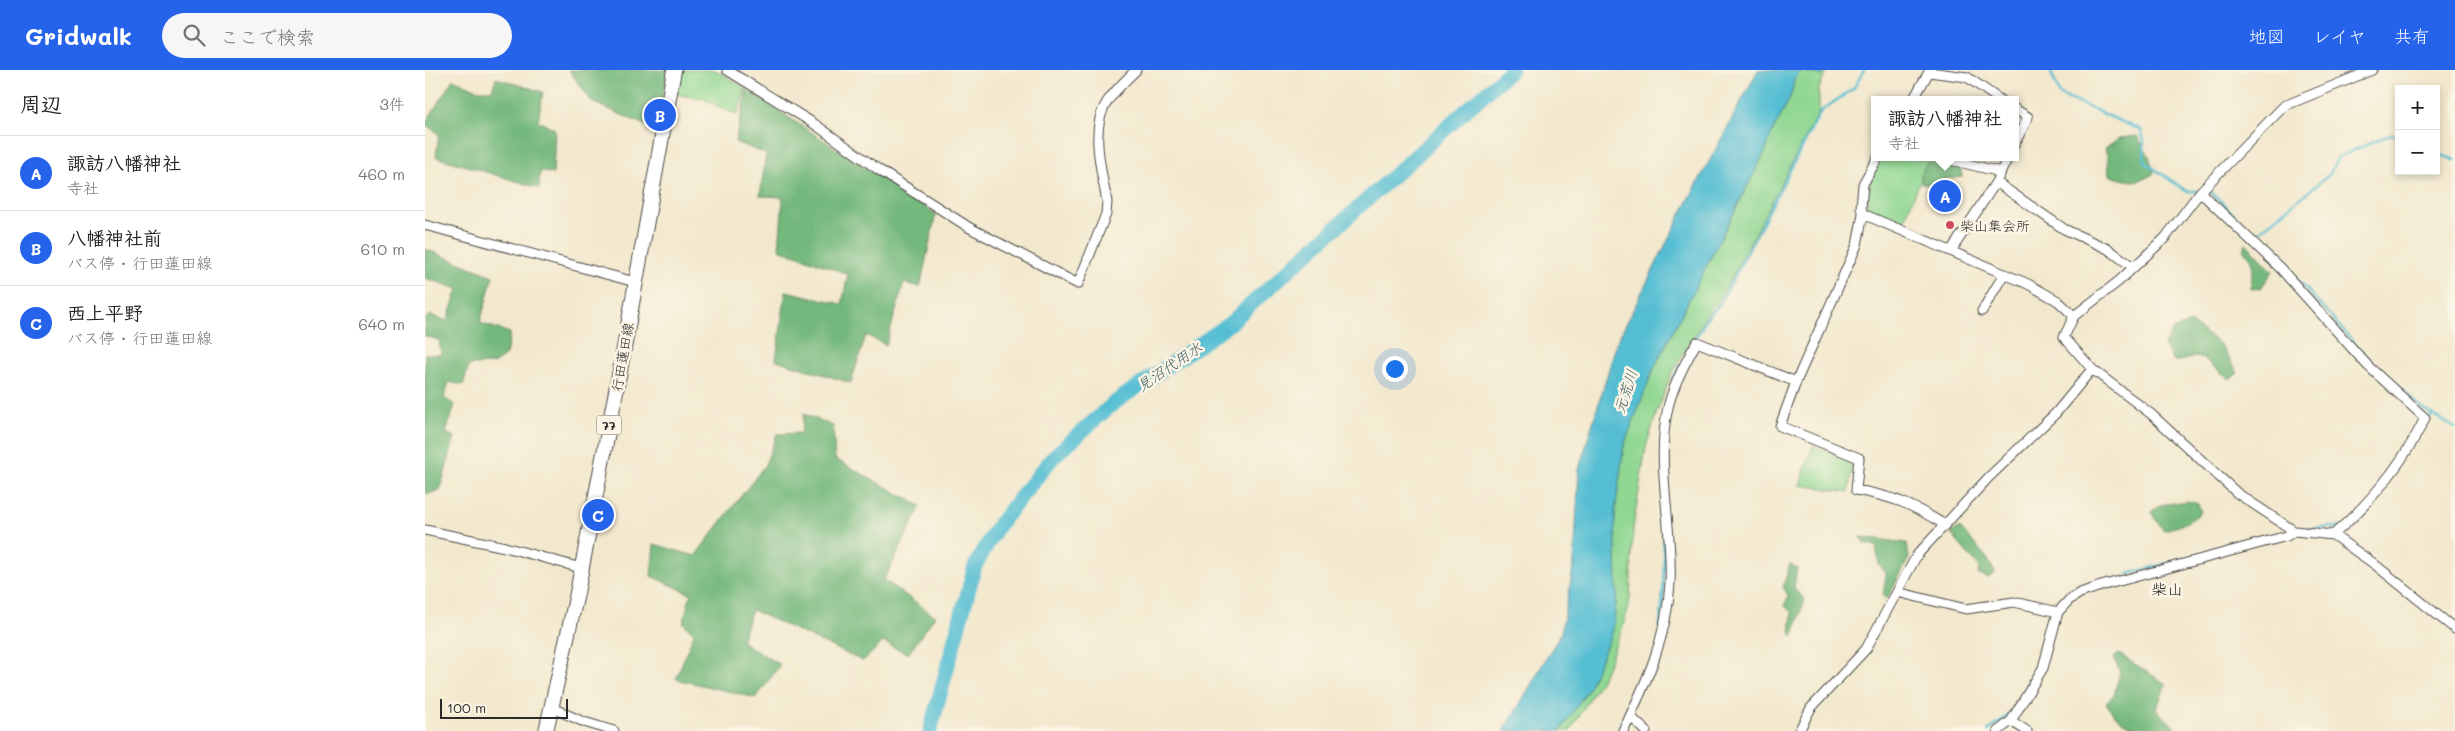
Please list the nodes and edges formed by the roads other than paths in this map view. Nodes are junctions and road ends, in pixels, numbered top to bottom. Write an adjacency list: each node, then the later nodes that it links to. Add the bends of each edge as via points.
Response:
1 (674, 70): 21 (main road, 行田蓮田線 / 77)
2 (727, 70): 3 (street, via 970,228 1078,284 1106,214 1098,131 1102,112)
3 (1136, 70)
4 (2372, 70): 15 (street, via 2284,106)
5 (1929, 71): 6 (street); 7 (street, via 1967,77)
6 (1915, 96)
7 (1994, 96)
8 (2019, 111): 9 (street, via 2028,117)
9 (2019, 135)
10 (1877, 161): 16 (street, via 1863,184)
11 (1955, 161): 13 (street)
12 (2006, 161): 13 (street)
13 (2001, 172): 14 (street)
14 (1996, 182): 18 (street); 19 (street, via 2064,229 2108,249)
15 (2200, 192): 19 (street, via 2165,238); 29 (street, via 2280,268 2368,366 2425,418 2413,443 2361,511)
16 (1863, 214): 18 (street); 25 (street, via 1857,245)
17 (425, 225): 21 (street)
18 (1951, 252): 20 (street)
19 (2133, 267): 23 (street)
20 (2004, 274): 22 (street); 23 (street, via 2058,302)
21 (635, 282): 30 (main road, 行田蓮田線 / 77)
22 (1983, 311)
23 (2074, 316): 24 (street, via 2064,337)
24 (2092, 369): 26 (street, via 2056,413 1989,477); 28 (street, via 2151,414 2237,493)
25 (1796, 382): 26 (street, via 1780,426 1859,458 1856,490 1887,495 1916,507); 35 (street, via 1697,342 1683,366 1667,412 1664,445 1670,584 1665,621 1659,651)
26 (1945, 525): 31 (street, via 1917,555)
27 (425, 530): 30 (street)
28 (2294, 531): 29 (street); 32 (street, via 2287,536 2080,593)
29 (2333, 535): 33 (street)
30 (581, 568): 34 (main road, 行田蓮田線 / 77)
31 (1897, 592): 32 (street, via 1966,609 2014,602); 41 (street, via 1866,649 1811,708)
32 (2058, 612): 36 (street, via 2043,668)
33 (2455, 629)
34 (550, 707): 37 (main road, 行田蓮田線 / 77); 38 (street)
35 (1630, 716): 39 (street); 40 (street)
36 (2011, 721): 42 (street); 43 (street)
37 (546, 731)
38 (614, 731)
39 (1623, 731)
40 (1646, 731)
41 (1799, 731)
42 (1997, 731)
43 (2027, 731)

